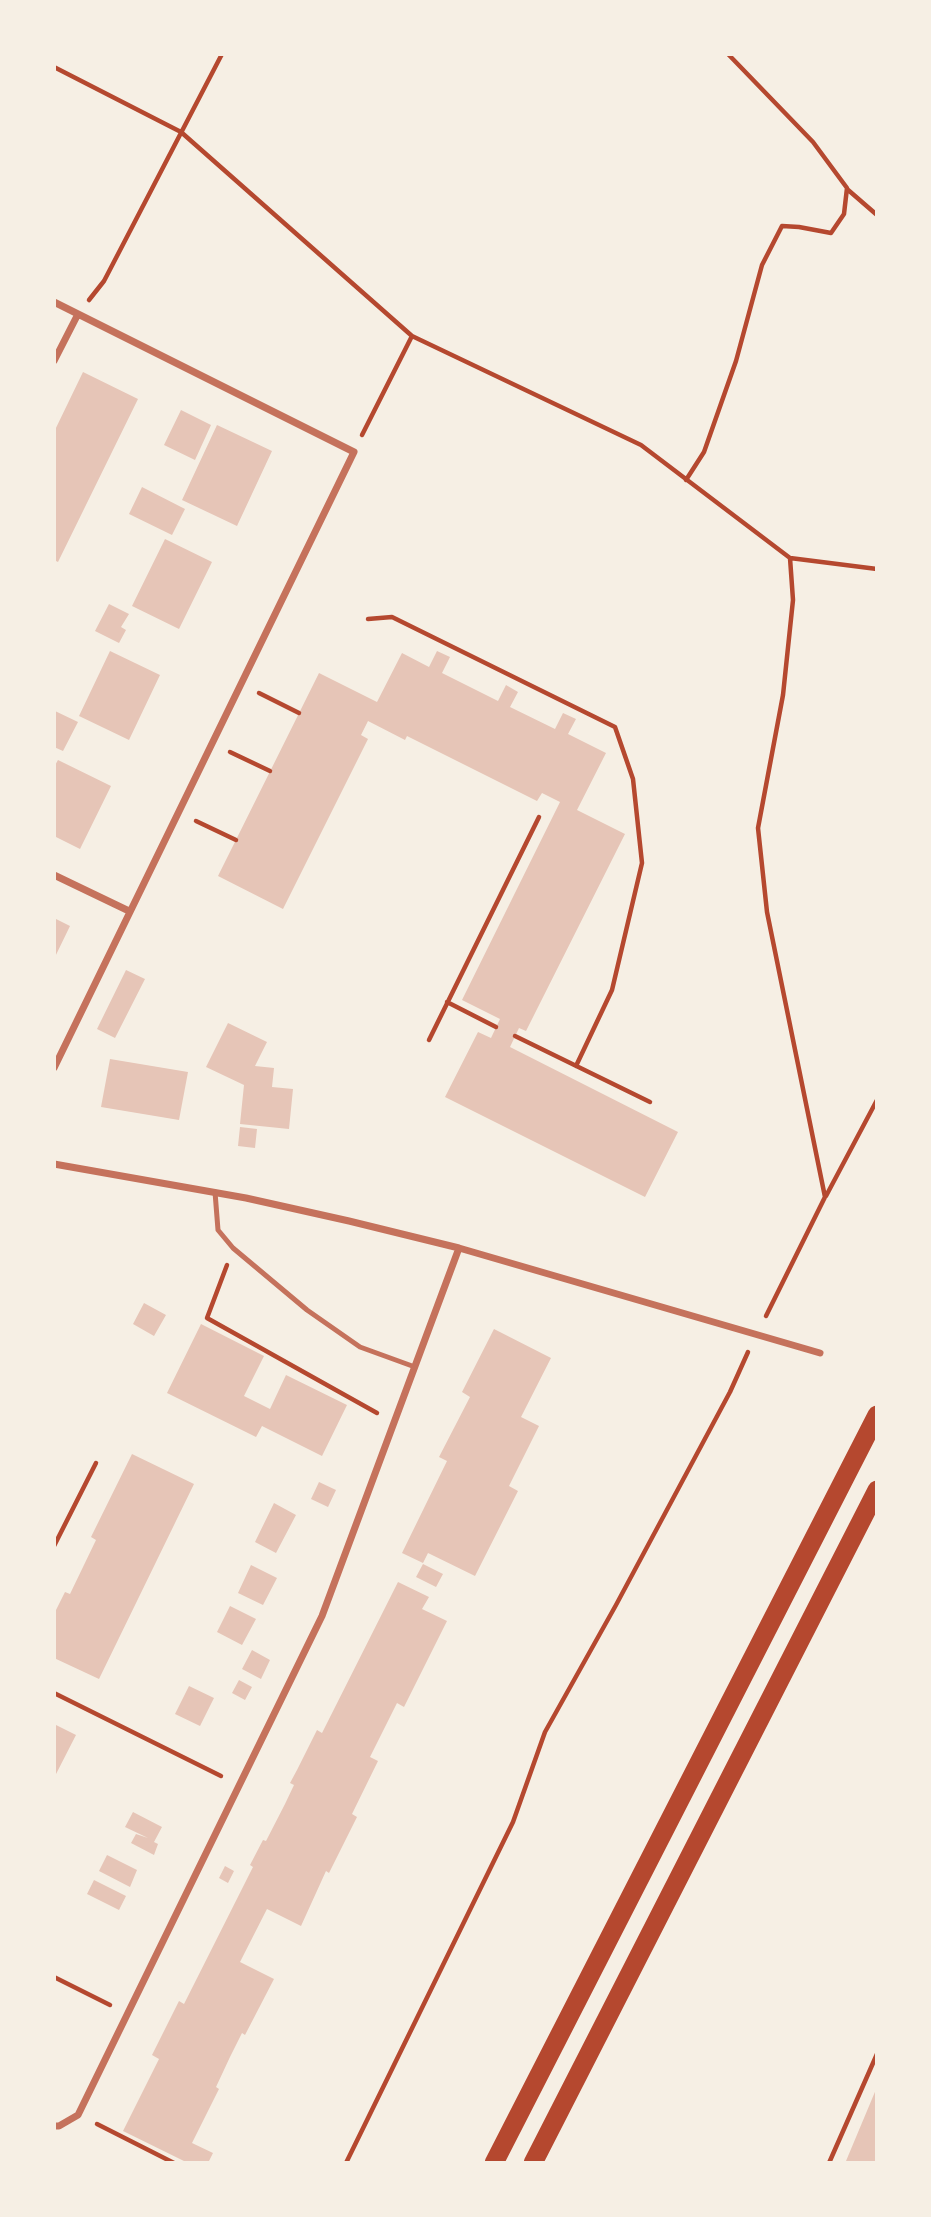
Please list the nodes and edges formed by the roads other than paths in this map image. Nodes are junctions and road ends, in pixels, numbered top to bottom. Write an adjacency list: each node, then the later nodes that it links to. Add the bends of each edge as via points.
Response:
1 (54, 302): 2 (street)
2 (78, 314): 3 (street); 5 (street, via 354,452)
3 (54, 361)
4 (54, 875): 5 (street)
5 (129, 911): 6 (street)
6 (54, 1068)
7 (54, 1164): 8 (street)
8 (215, 1192): 9 (street); 11 (lane, via 218,1230 233,1248 360,1347)
9 (459, 1248): 10 (street); 11 (street)
10 (820, 1353)
11 (415, 1367): 14 (street, via 322,1616 78,2115)
12 (877, 1415): 15 (highway)
13 (877, 1490): 16 (highway)
14 (54, 2126)
15 (494, 2163)
16 (533, 2163)

